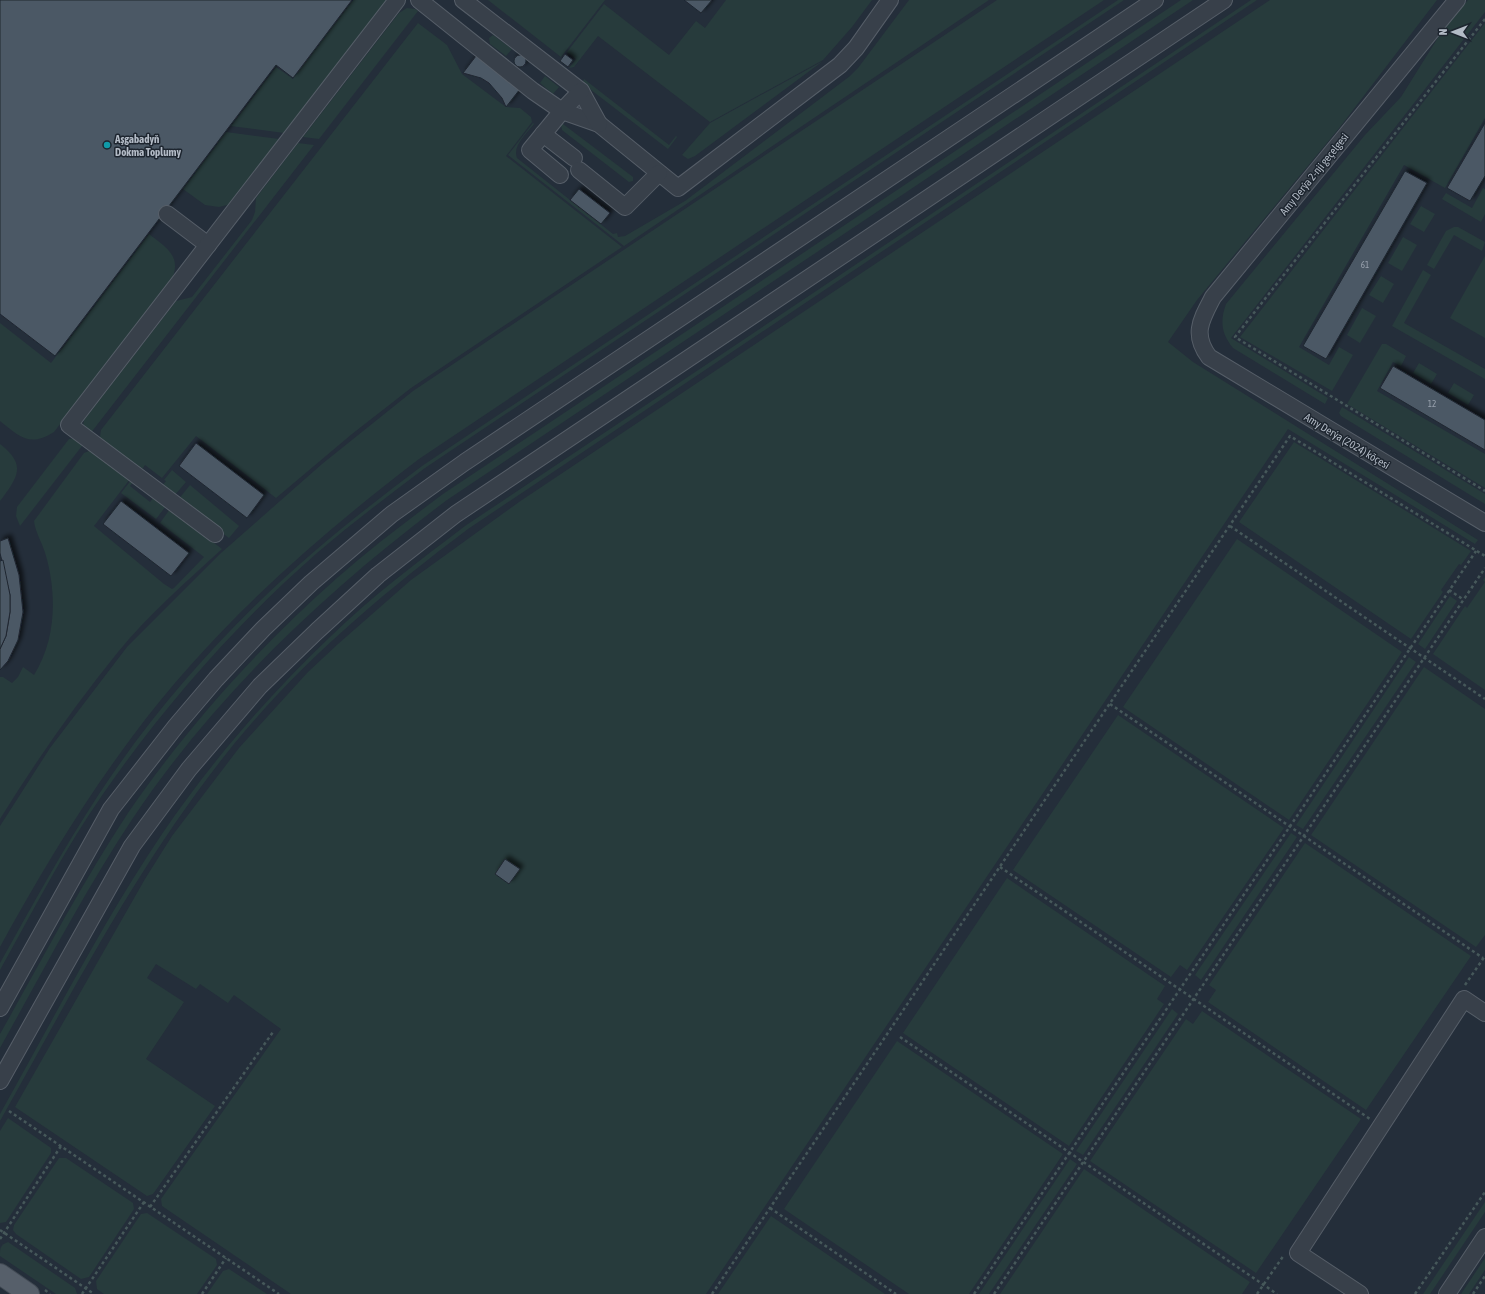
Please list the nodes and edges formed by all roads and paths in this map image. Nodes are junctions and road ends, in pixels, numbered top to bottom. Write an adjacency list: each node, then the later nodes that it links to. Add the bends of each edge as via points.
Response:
1 (397, 0): 16 (street)
2 (419, 0): 10 (street)
3 (464, 0): 9 (street)
4 (890, 0): 13 (street, via 840,66 678,188)
5 (1155, 0): 37 (street, via 466,462 392,514 311,583 216,678 111,809)
6 (1224, 0): 41 (street, via 456,514 378,575 260,686 189,769 132,846)
7 (1457, 0): 17 (street, Amy Derýa 2-nji geçelgesi, via 1213,297 1201,320 1199,335 1202,347)
8 (1485, 19): 18 (path, via 1235,337)
9 (581, 91): 10 (street); 11 (street)
10 (562, 111): 11 (street); 12 (street)
11 (599, 124): 13 (street)
12 (543, 134): 13 (street, via 625,207); 14 (street, via 530,151)
13 (659, 172)
14 (560, 175)
15 (167, 214): 16 (street)
16 (208, 245): 21 (street, via 69,425)
17 (1209, 357): 19 (street, Amy Derýa (2024) köçesi)
18 (1485, 491)
19 (1485, 524)
20 (1230, 526): 22 (path, via 1290,436); 27 (path); 30 (path)
21 (215, 534)
22 (1476, 550): 23 (path); 25 (path)
23 (1485, 556)
24 (1485, 568): 26 (path)
25 (1449, 590): 26 (path); 27 (path)
26 (1464, 600): 28 (path)
27 (1410, 648): 28 (path); 31 (path)
28 (1424, 658): 29 (path); 32 (path)
29 (1485, 699)
30 (1110, 704): 31 (path); 33 (path)
31 (1290, 826): 32 (path); 35 (path)
32 (1304, 836): 34 (path); 36 (path)
33 (1000, 867): 35 (path); 50 (path)
34 (1483, 958)
35 (1180, 989): 36 (path); 45 (path)
36 (1194, 999): 43 (path); 46 (path)
37 (0, 1008)
38 (1485, 1013): 69 (street, via 1464,999 1298,1253)
39 (273, 1032): 49 (path)
40 (900, 1037): 45 (path)
41 (0, 1081)
42 (9, 1111): 44 (path)
43 (1373, 1121)
44 (61, 1146): 48 (path); 52 (path)
45 (1070, 1152): 46 (path); 66 (path)
46 (1084, 1162): 67 (path); 68 (path)
47 (1485, 1192): 70 (path)
48 (144, 1202): 49 (path); 58 (path)
49 (150, 1207): 55 (path)
50 (770, 1208): 64 (path); 65 (path)
51 (0, 1230): 52 (path)
52 (4, 1233): 54 (path); 58 (path)
53 (1485, 1237): 71 (street)
54 (0, 1239)
55 (226, 1258): 62 (path); 63 (path)
56 (0, 1274): 59 (main road)
57 (1485, 1276): 72 (path)
58 (86, 1289): 60 (path); 61 (path)
59 (29, 1294)
60 (82, 1294)
61 (94, 1294)
62 (202, 1294)
63 (279, 1294)
64 (712, 1294)
65 (896, 1294)
66 (974, 1294)
67 (994, 1294)
68 (1277, 1294)
69 (1360, 1294)
70 (1415, 1294)
71 (1447, 1294)
72 (1473, 1294)

